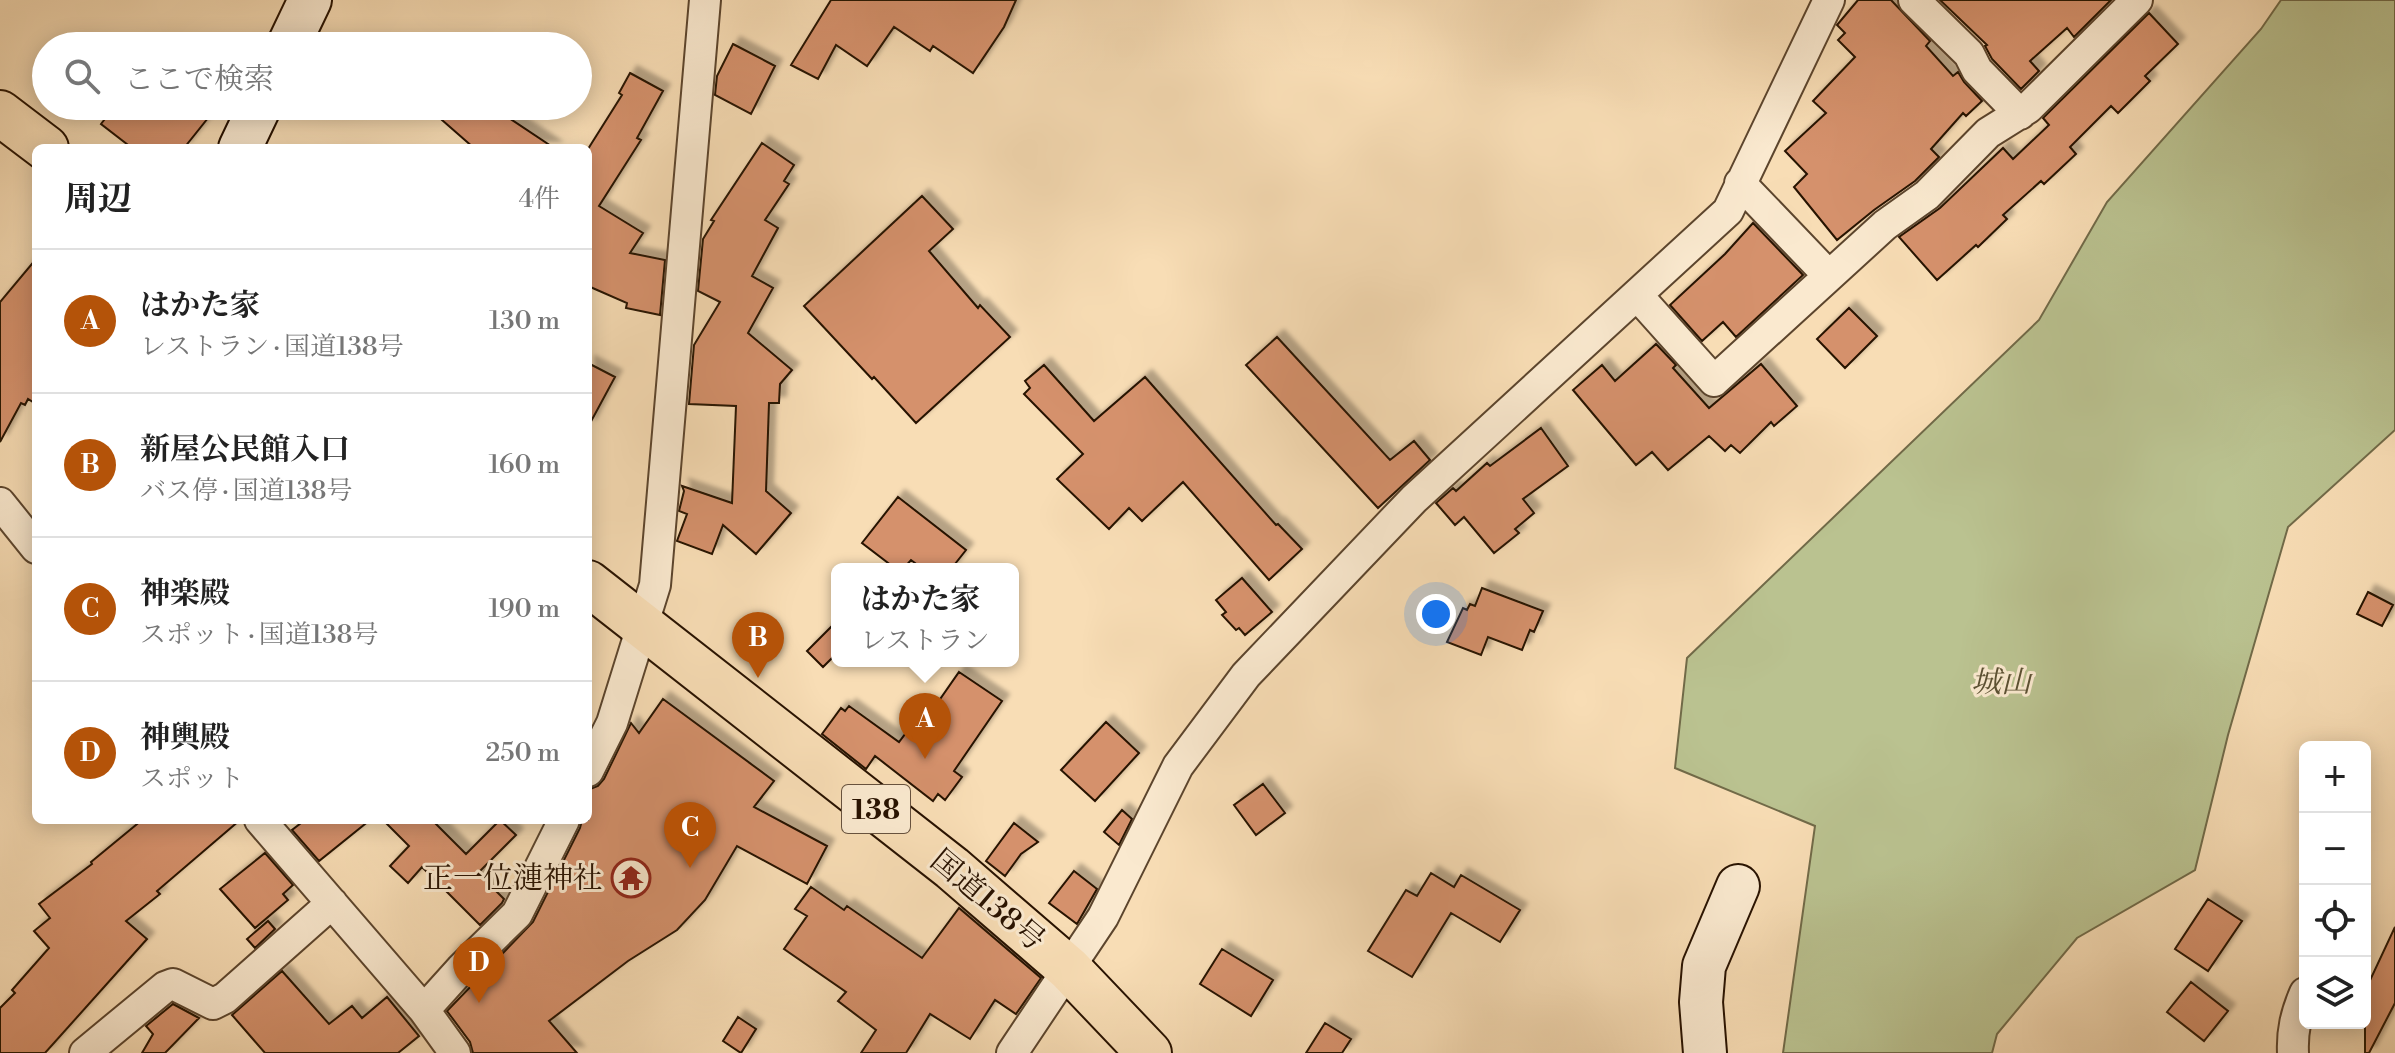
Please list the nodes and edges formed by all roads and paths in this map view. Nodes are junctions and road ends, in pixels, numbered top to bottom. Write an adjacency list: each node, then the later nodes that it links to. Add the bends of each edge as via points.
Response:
1 (310, 0): 6 (street)
2 (705, 0): 18 (street, via 655,585)
3 (1829, 0): 12 (street)
4 (1914, 0): 8 (street)
5 (2137, 0): 8 (street)
6 (295, 32)
7 (0, 113): 10 (highway)
8 (2020, 114): 13 (street, via 1988,133 1927,195)
9 (253, 120): 11 (street)
10 (41, 144)
11 (242, 144)
12 (1740, 183): 13 (street); 14 (street, via 1728,211)
13 (1829, 276): 14 (street, via 1714,381)
14 (1637, 295): 24 (street, via 1414,499 1246,675 1178,766 1103,917)
15 (0, 503): 16 (street)
16 (32, 543)
17 (592, 586): 18 (highway, 国道138号 / 138)
18 (643, 625): 19 (street, via 612,723); 24 (highway, 国道138号 / 138, via 952,868)
19 (592, 763)
20 (263, 824): 23 (street)
21 (562, 824): 26 (street, via 517,914)
22 (1738, 886): 31 (street, via 1704,966)
23 (332, 903): 26 (street); 27 (street, via 225,998 213,1004 173,984 165,987)
24 (1069, 969): 29 (street); 30 (highway, 国道138号 / 138)
25 (2299, 1007): 32 (street)
26 (424, 1010): 28 (street)
27 (85, 1053)
28 (455, 1053)
29 (1012, 1053)
30 (1148, 1053)
31 (1705, 1053)
32 (2293, 1053)

